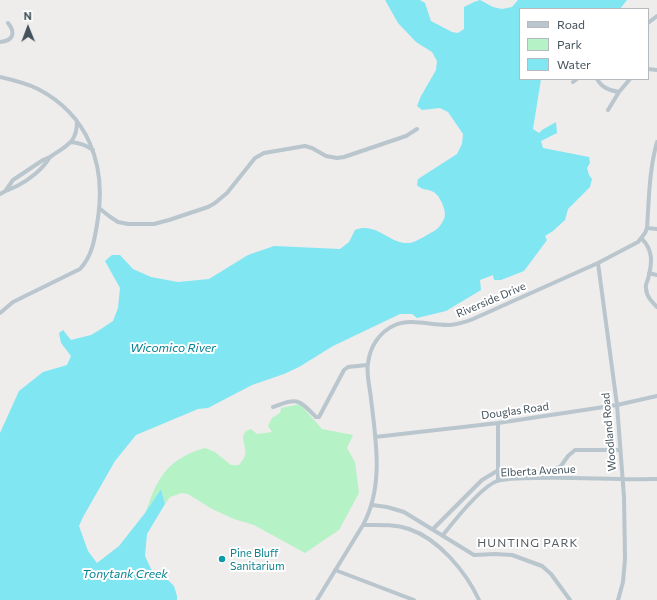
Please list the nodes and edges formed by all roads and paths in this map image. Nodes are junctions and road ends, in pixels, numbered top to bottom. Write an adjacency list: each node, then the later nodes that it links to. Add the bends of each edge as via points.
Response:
1 (657, 16): 2 (street)
2 (649, 22)
3 (8, 23): 4 (street, via 13,32 11,38)
4 (0, 42)
5 (0, 77): 10 (street, via 37,88 61,104)
6 (598, 80): 8 (street, via 604,87)
7 (629, 80): 8 (street)
8 (620, 92): 9 (street)
9 (608, 110)
10 (77, 120): 12 (street, via 77,130); 14 (street)
11 (417, 129): 20 (street, via 406,136 344,157 326,156 305,146 264,153 255,158 216,203 154,224 118,222)
12 (71, 142): 14 (street, via 89,146); 15 (street)
13 (657, 142): 16 (street, Riverside Drive)
14 (94, 151): 20 (street, via 98,171)
15 (50, 157): 18 (street, via 13,180); 18 (street, via 46,164 23,183)
16 (651, 180): 17 (street); 21 (street, Riverside Drive)
17 (657, 181)
18 (6, 190): 19 (street)
19 (0, 194)
20 (99, 208): 28 (street, via 88,261 80,269 13,302)
21 (647, 228): 22 (street); 23 (street, Riverside Drive)
22 (657, 229)
23 (641, 238): 24 (street, Riverside Drive); 25 (street, via 650,251 652,265)
24 (598, 263): 29 (street, Riverside Drive, via 460,324 404,323 393,326 376,340); 31 (street, Woodland Road)
25 (649, 273): 26 (street); 27 (street, via 646,288 649,299)
26 (657, 275)
27 (657, 307)
28 (0, 313)
29 (367, 365): 32 (street, via 348,367 344,370 318,417 296,400); 34 (street, Riverside Drive)
30 (657, 396): 31 (street, Douglas Road)
31 (617, 405): 33 (street, Douglas Road); 35 (street, Woodland Road)
32 (273, 407)
33 (498, 423): 34 (street, Douglas Road); 36 (street)
34 (375, 437): 40 (street, Riverside Drive, via 376,481)
35 (619, 450): 36 (street, via 575,450 561,466 550,472); 38 (street, Woodland Road)
36 (497, 471): 39 (street); 42 (street, via 482,480)
37 (657, 479): 38 (street, Elberta Avenue)
38 (622, 480): 39 (street, Elberta Avenue, via 566,477); 49 (street, Woodland Road, via 626,559)
39 (498, 481): 43 (street, Elberta Avenue, via 488,487 460,514)
40 (372, 505): 41 (street, Riverside Drive); 42 (street, via 404,512)
41 (363, 525): 44 (street, Riverside Drive); 47 (street, via 404,528 437,545 461,570)
42 (433, 529): 43 (street)
43 (443, 535): 48 (street, via 477,556 512,556 542,566)
44 (335, 570): 45 (street, Riverside Drive); 46 (street)
45 (319, 599)
46 (414, 600)
47 (479, 600)
48 (570, 600)
49 (618, 600)

